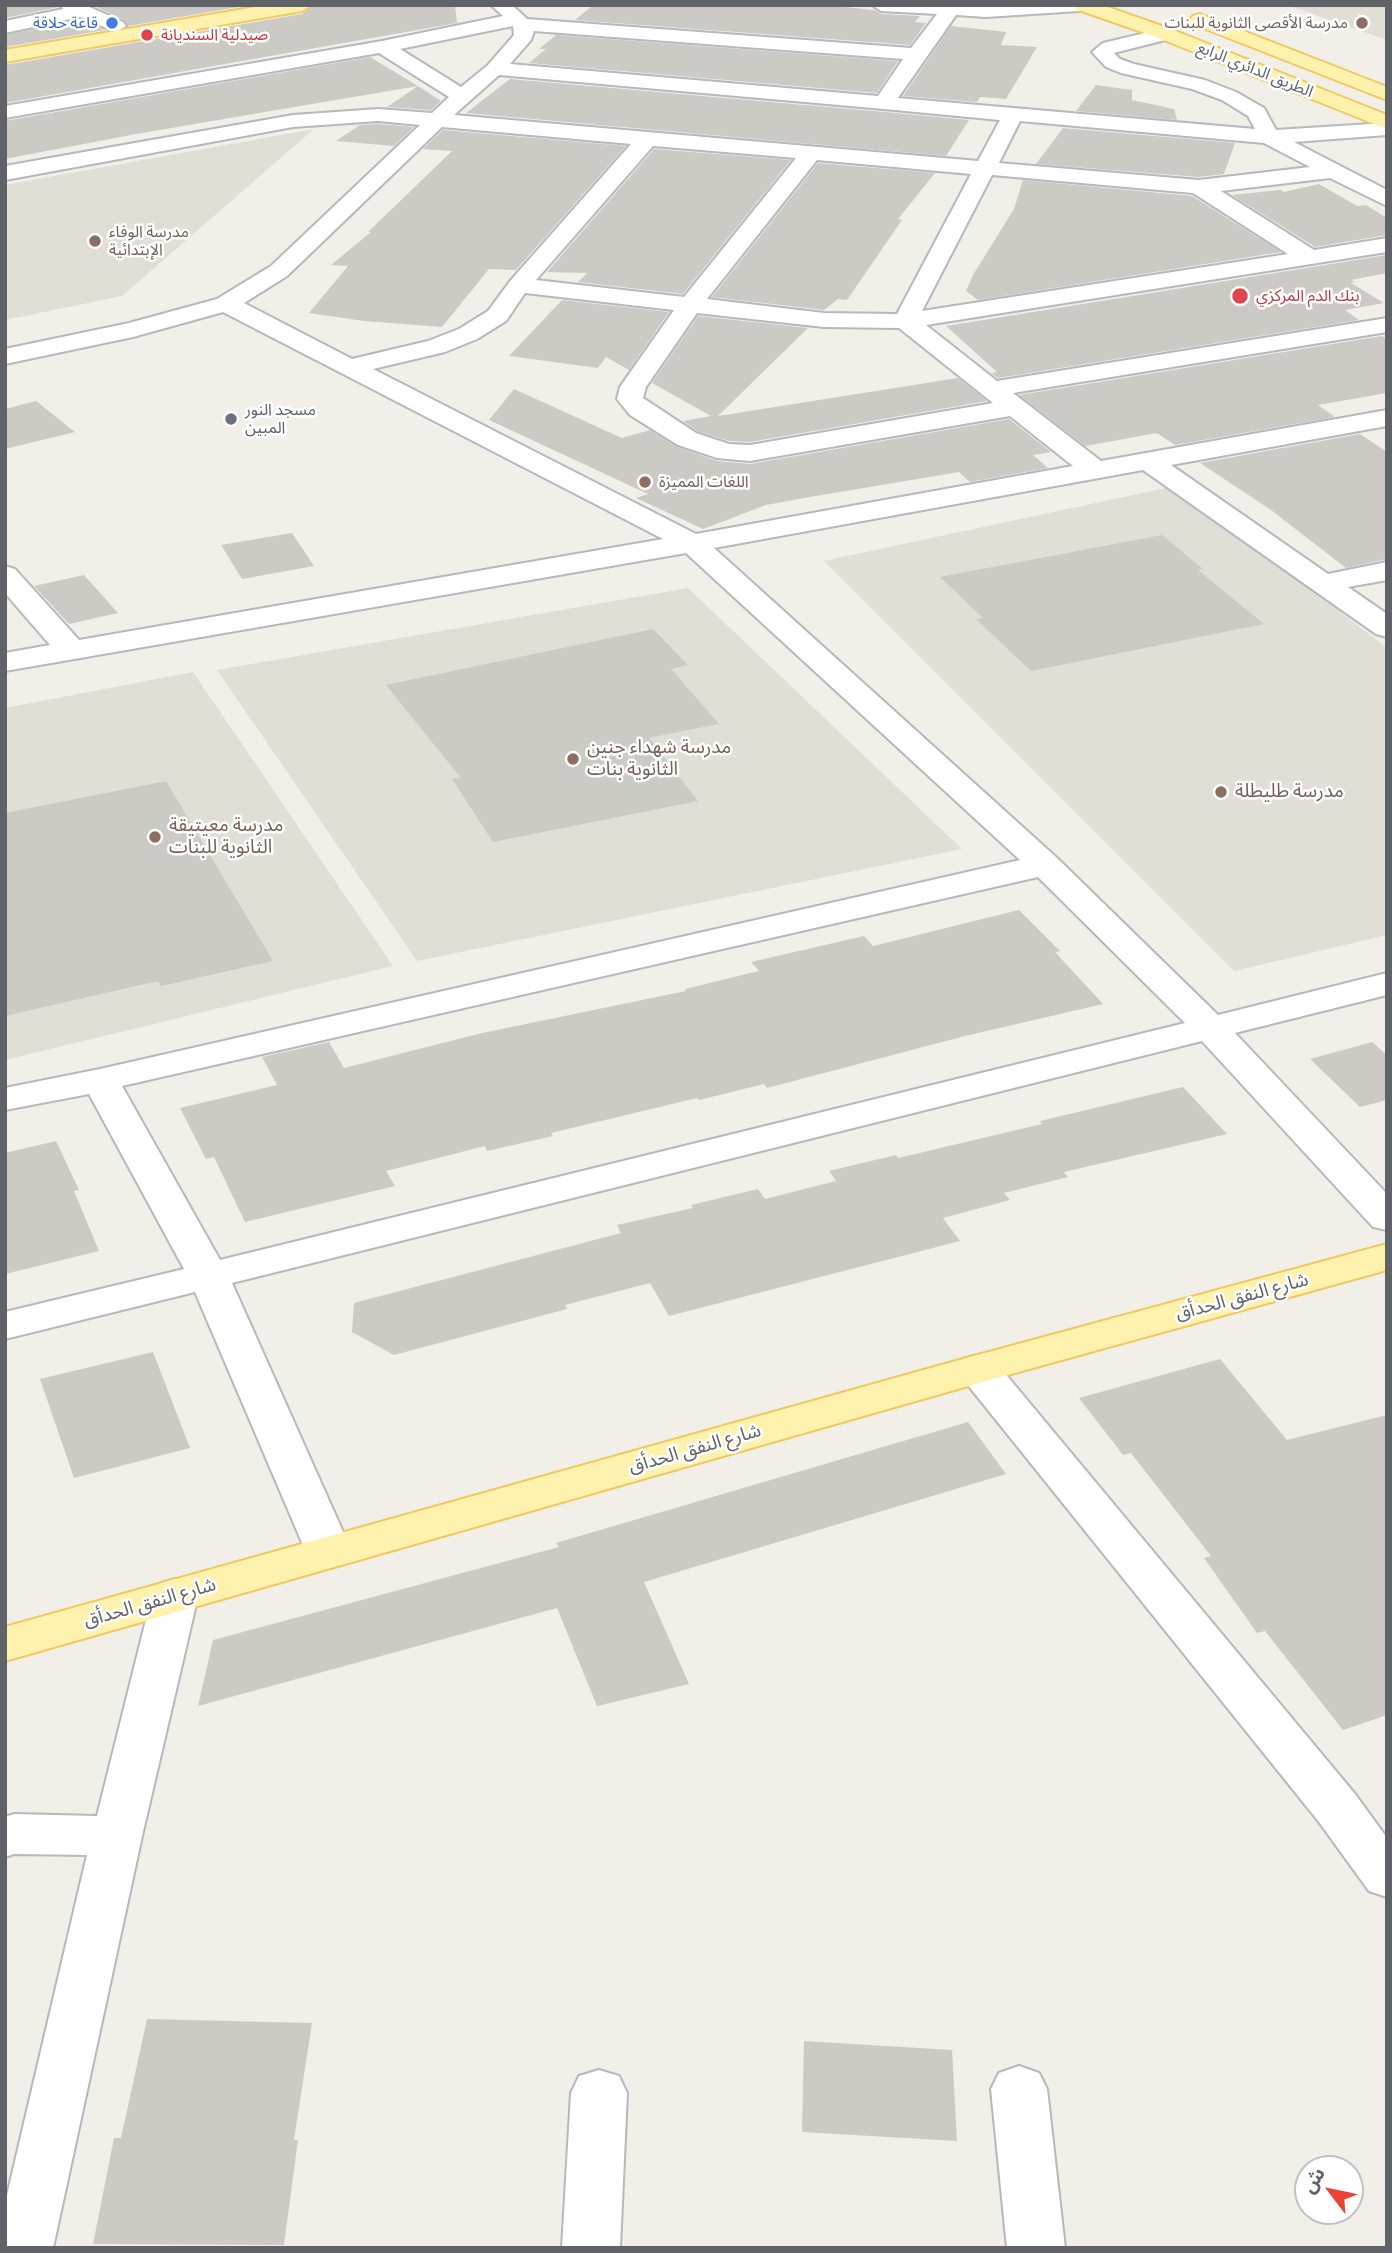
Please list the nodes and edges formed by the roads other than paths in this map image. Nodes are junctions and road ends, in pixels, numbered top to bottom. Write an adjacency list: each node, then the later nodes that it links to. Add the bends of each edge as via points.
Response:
1 (240, 5): 12 (main road)
2 (302, 5): 18 (main road)
3 (500, 5): 10 (street)
4 (564, 5): 11 (street)
5 (881, 5): 8 (street)
6 (1081, 5): 8 (street); 14 (main road, الطريق الدائري الرابع)
7 (75, 8): 12 (street); 13 (street)
8 (952, 8): 17 (street)
9 (1180, 13): 20 (main road, الطريق الدائري الرابع)
10 (520, 22): 11 (street); 16 (street); 19 (street, via 524,36)
11 (548, 25): 17 (street)
12 (116, 26): 15 (main road)
13 (5, 27)
14 (1166, 34): 26 (main road, الطريق الدائري الرابع); 28 (street, via 1102,52 1128,69 1198,84 1228,96 1257,112)
15 (5, 44)
16 (382, 47): 21 (street); 23 (street)
17 (916, 54): 22 (street)
18 (5, 56)
19 (495, 69): 21 (street); 22 (street)
20 (1387, 94)
21 (462, 96): 25 (street)
22 (884, 103): 24 (street)
23 (5, 112)
24 (1013, 115): 28 (street); 31 (street)
25 (441, 119): 29 (street); 33 (street, via 355,116 293,121); 39 (street, via 279,271)
26 (1387, 123)
27 (1387, 129): 28 (street)
28 (1269, 137): 32 (street)
29 (648, 139): 30 (street); 38 (street)
30 (811, 154): 31 (street); 40 (street)
31 (984, 169): 34 (street); 41 (street)
32 (1334, 171): 34 (street); 35 (street)
33 (5, 173)
34 (1199, 187): 37 (street)
35 (1387, 199)
36 (1387, 245): 37 (street)
37 (1308, 256): 41 (street)
38 (519, 285): 40 (street); 44 (street, via 497,316 468,334 436,347)
39 (226, 304): 43 (street, via 133,330); 44 (street)
40 (691, 304): 41 (street, via 824,320); 46 (street, via 633,387 630,399 687,439 726,452 750,453)
41 (905, 321): 45 (street)
42 (1387, 325): 45 (street)
43 (5, 357)
44 (350, 368): 50 (street)
45 (992, 389): 46 (street)
46 (1015, 407): 49 (street)
47 (1387, 418): 48 (street)
48 (1147, 461): 49 (street); 53 (street)
49 (1095, 470): 50 (street)
50 (692, 543): 55 (street); 57 (street)
51 (1387, 571): 53 (street)
52 (5, 575): 55 (street)
53 (1325, 583): 54 (street)
54 (1387, 628)
55 (71, 650): 56 (street)
56 (5, 662)
57 (1045, 865): 59 (street); 60 (street)
58 (1387, 984): 59 (street)
59 (1209, 1026): 62 (street); 64 (street)
60 (100, 1080): 61 (street); 64 (street)
61 (5, 1100)
62 (1387, 1218)
63 (1387, 1257): 66 (main road, شارع النفق الحدأق)
64 (208, 1275): 65 (street); 67 (street)
65 (5, 1326)
66 (978, 1369): 67 (main road, شارع النفق الحدأق); 72 (street, via 1338,1808)
67 (330, 1552): 68 (main road, شارع النفق الحدأق)
68 (175, 1597): 69 (main road, شارع النفق الحدأق); 70 (street)
69 (5, 1644)
70 (117, 1836): 71 (street, via 14,1834); 75 (street)
71 (5, 1838)
72 (1387, 1877)
73 (1019, 2090): 77 (street)
74 (599, 2093): 76 (street)
75 (24, 2248)
76 (591, 2248)
77 (1037, 2248)

